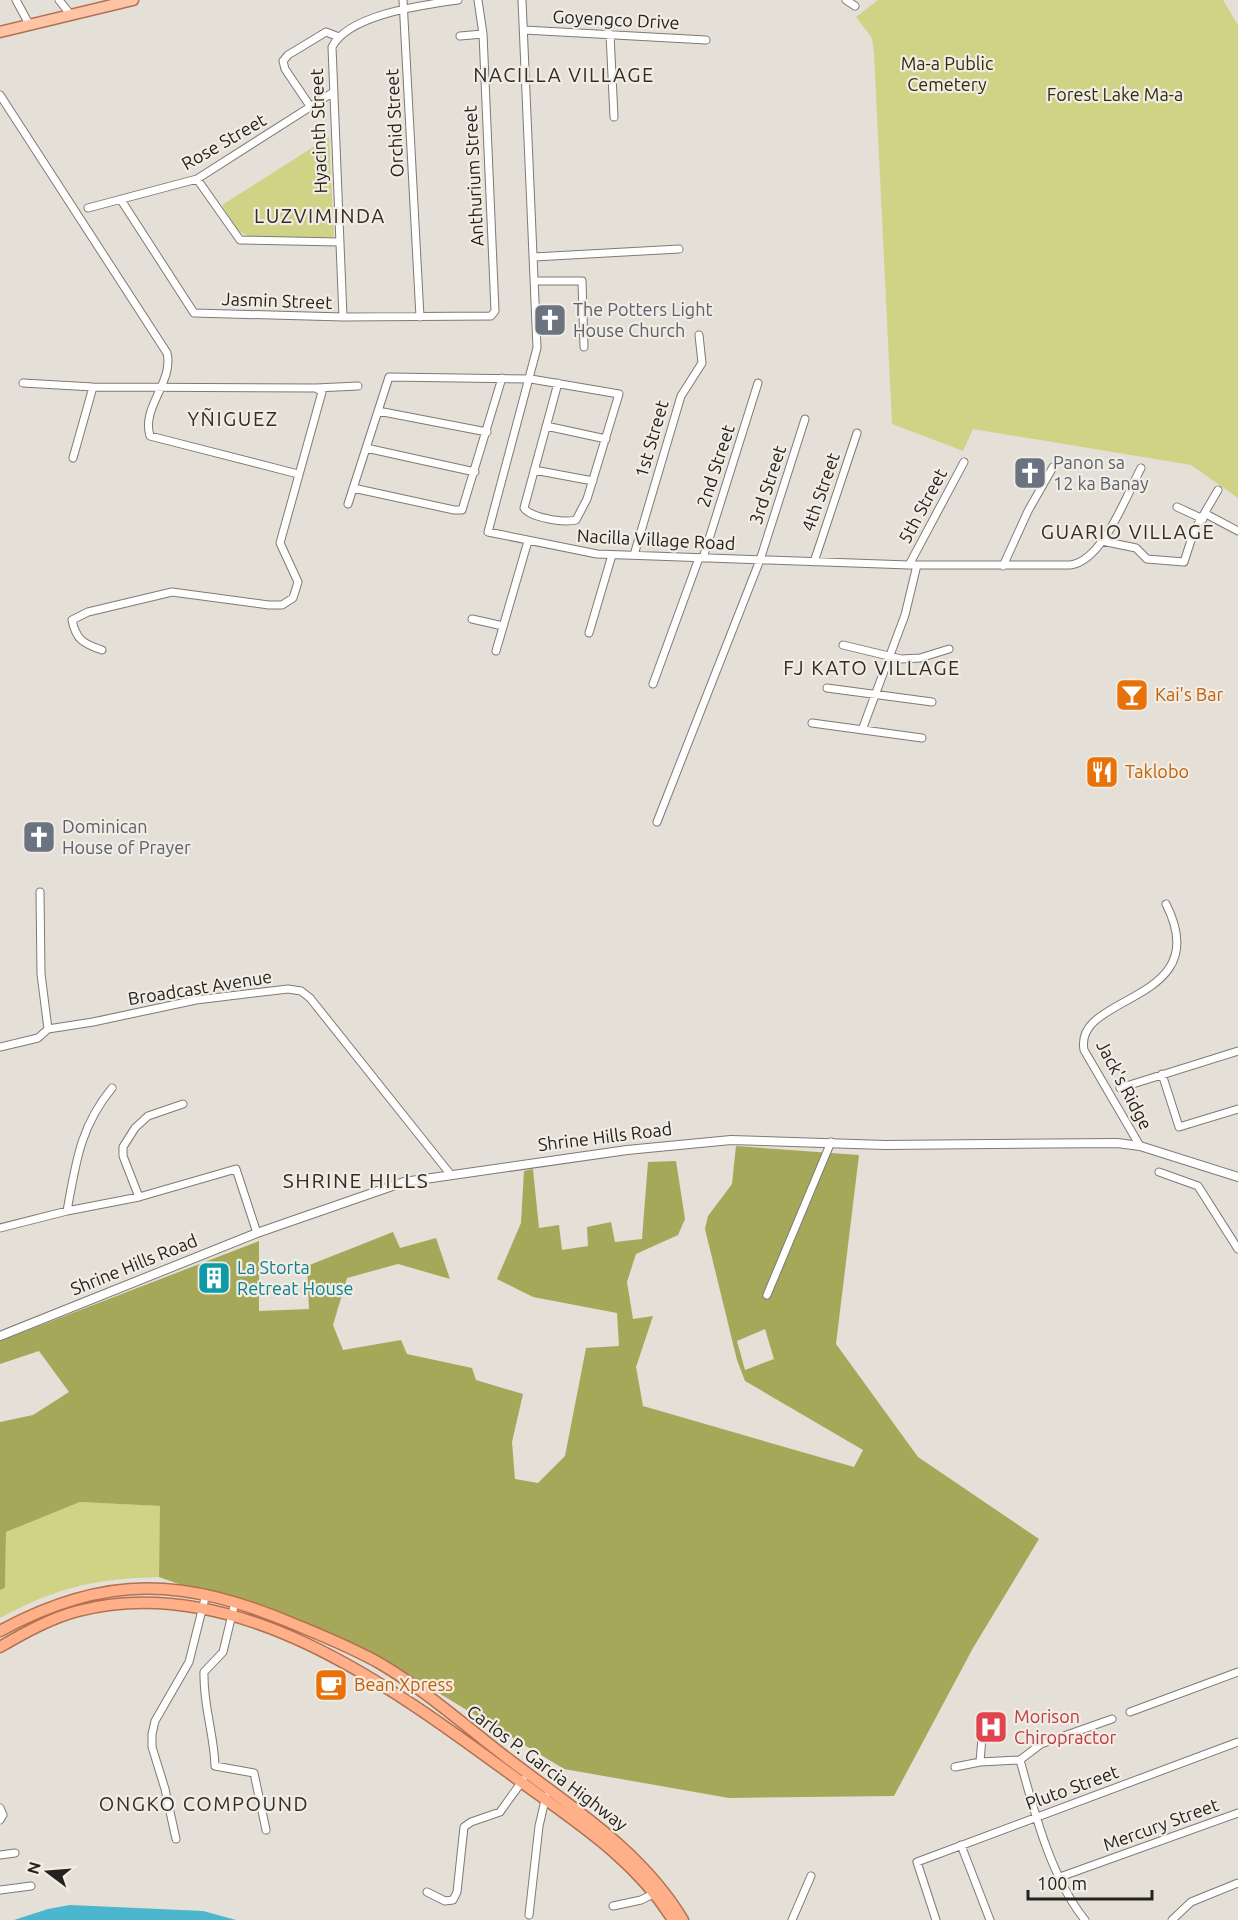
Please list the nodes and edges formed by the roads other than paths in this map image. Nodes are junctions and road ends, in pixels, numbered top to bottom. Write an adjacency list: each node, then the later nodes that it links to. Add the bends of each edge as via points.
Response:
1 (16, 0): 13 (street)
2 (59, 0): 12 (street)
3 (133, 0): 9 (main road)
4 (403, 0): 11 (street, Orchid Street)
5 (458, 0): 11 (street)
6 (478, 0): 16 (street, Anthurium Street)
7 (522, 0): 14 (street, Nacilla Village Road)
8 (846, 0): 10 (street)
9 (115, 2): 12 (main road)
10 (855, 6)
11 (404, 8): 19 (street, via 377,16); 34 (street, Orchid Street)
12 (70, 14): 13 (main road)
13 (29, 24): 15 (main road)
14 (524, 30): 17 (street, Goyengco Drive); 30 (street, Nacilla Village Road)
15 (0, 32)
16 (483, 34): 18 (street); 32 (street, Anthurium Street)
17 (610, 34): 20 (street, Goyengco Drive); 24 (street)
18 (460, 36)
19 (339, 37): 21 (street, Hyacinth Street, via 331,52); 23 (street, via 326,32 283,61)
20 (706, 40)
21 (332, 93): 23 (street, Rose Street); 28 (street, Hyacinth Street)
22 (0, 94): 42 (street, via 167,353 168,372)
23 (310, 106): 25 (street, Rose Street)
24 (614, 117)
25 (196, 178): 26 (street, Rose Street); 28 (street, via 240,240)
26 (122, 200): 27 (street, Rose Street); 33 (street, Jasmin Street, via 194,313)
27 (88, 208)
28 (339, 242): 33 (street, Hyacinth Street)
29 (679, 249): 30 (street)
30 (534, 257): 31 (street, Nacilla Village Road)
31 (536, 281): 36 (street, via 582,281); 38 (street, Nacilla Village Road, via 537,348)
32 (494, 314): 34 (street, Jasmin Street)
33 (343, 317): 34 (street, Jasmin Street)
34 (420, 317)
35 (699, 335): 70 (street, 1st Street, via 702,363 681,396)
36 (584, 347)
37 (502, 378): 38 (street); 46 (street, via 389,377); 49 (street)
38 (531, 379): 40 (street); 67 (street, Nacilla Village Road, via 488,532)
39 (23, 383): 44 (street)
40 (558, 383): 48 (street); 51 (street, via 619,394)
41 (758, 383): 71 (street, 2nd Street)
42 (161, 386): 44 (street); 45 (street); 59 (street, via 149,422 154,438)
43 (358, 386): 45 (street)
44 (93, 387): 53 (street)
45 (316, 387): 59 (street, via 322,397)
46 (378, 411): 49 (street); 52 (street)
47 (806, 418): 72 (street, 3rd Street)
48 (546, 426): 51 (street); 57 (street)
49 (487, 432): 58 (street)
50 (857, 433): 73 (street, 4th Street)
51 (606, 439): 60 (street)
52 (366, 448): 58 (street); 61 (street)
53 (73, 458)
54 (964, 462): 74 (street, 5th Street)
55 (1053, 467): 76 (street)
56 (1141, 468): 68 (street, Nacilla Village Road)
57 (534, 470): 60 (street); 60 (street, via 525,511 557,519 571,521 579,517)
58 (475, 472): 61 (street, via 462,510)
59 (298, 474): 81 (street, via 280,543 298,582 293,598 282,605 268,605 172,592 88,612 72,620 74,632 83,644)
60 (593, 481)
61 (353, 488): 63 (street)
62 (1218, 490): 65 (street)
63 (348, 504)
64 (1177, 507): 65 (street)
65 (1204, 516): 66 (street); 68 (street, via 1190,539 1184,562 1148,559 1136,548)
66 (1238, 531)
67 (528, 541): 69 (street, Nacilla Village Road); 78 (street)
68 (1102, 541): 76 (street, Nacilla Village Road, via 1088,559 1077,564)
69 (612, 555): 70 (street, Nacilla Village Road); 79 (street)
70 (634, 555): 71 (street, Nacilla Village Road)
71 (701, 558): 72 (street, Nacilla Village Road); 85 (street, 2nd Street)
72 (760, 560): 73 (street, Nacilla Village Road); 92 (street, 3rd Street)
73 (814, 562): 74 (street, Nacilla Village Road)
74 (909, 565): 75 (street, Nacilla Village Road)
75 (918, 565): 76 (street, Nacilla Village Road); 84 (street)
76 (1003, 566)
77 (472, 619): 78 (street)
78 (503, 626): 83 (street)
79 (589, 633)
80 (843, 645): 84 (street)
81 (102, 650)
82 (950, 650): 84 (street, via 910,660)
83 (496, 651)
84 (890, 657): 87 (street)
85 (653, 684)
86 (826, 688): 87 (street)
87 (876, 694): 88 (street); 90 (street)
88 (932, 702)
89 (812, 723): 90 (street)
90 (862, 730): 91 (street)
91 (922, 738)
92 (657, 822)
93 (40, 892): 95 (street, via 41,974)
94 (1166, 904): 104 (street, Jack's Ridge, via 1177,942 1172,967 1157,982 1093,1023 1083,1043)
95 (48, 1029): 96 (street, via 38,1038); 106 (street, Broadcast Avenue, via 196,1000 288,989 301,991)
96 (0, 1047)
97 (1238, 1051): 98 (street)
98 (1162, 1074): 100 (street); 102 (street, via 1179,1127)
99 (111, 1088): 109 (street, via 83,1134)
100 (1120, 1088)
101 (183, 1104): 108 (street, via 148,1116 123,1147)
102 (1238, 1109)
103 (831, 1142): 104 (street, Shrine Hills Road); 106 (street, Shrine Hills Road, via 765,1139 682,1144); 113 (street)
104 (1140, 1146): 107 (street, Shrine Hills Road)
105 (1159, 1172): 112 (street, via 1198,1186)
106 (451, 1175): 111 (street, Shrine Hills Road, via 395,1185)
107 (1238, 1177)
108 (139, 1197): 109 (street); 111 (street, via 236,1169)
109 (67, 1210): 110 (street)
110 (0, 1228)
111 (256, 1233): 114 (street, Shrine Hills Road)
112 (1238, 1249)
113 (767, 1295)
114 (0, 1336)
115 (206, 1594): 116 (highway, Carlos P. Garcia Highway); 117 (street); 119 (highway, Carlos P. Garcia Highway, via 160,1587 111,1590 63,1602)
116 (235, 1602): 118 (street); 129 (highway, Carlos P. Garcia Highway, via 326,1637 381,1665)
117 (202, 1608): 118 (highway, Carlos P. Garcia Highway); 120 (highway, Carlos P. Garcia Highway, via 158,1602 98,1607 49,1622); 136 (street, via 189,1662 155,1721 152,1734)
118 (232, 1615): 129 (highway, Carlos P. Garcia Highway, via 374,1677); 135 (street, via 223,1652 204,1672 206,1716 215,1766 254,1773)
119 (0, 1631)
120 (0, 1647)
121 (1238, 1672): 122 (street)
122 (1130, 1712)
123 (1112, 1719): 126 (street, via 1041,1744)
124 (983, 1725): 127 (street)
125 (1238, 1742): 133 (street, Pluto Street)
126 (1020, 1760): 127 (street); 133 (street)
127 (980, 1762): 128 (street)
128 (955, 1767)
129 (524, 1778): 130 (highway, Carlos P. Garcia Highway); 145 (street, via 500,1812 464,1827 453,1900 445,1901)
130 (547, 1794): 146 (highway, Carlos P. Garcia Highway, via 633,1867); 148 (street); 150 (highway, Carlos P. Garcia Highway, via 640,1862)
131 (0, 1808): 134 (street)
132 (1238, 1813): 141 (street, Mercury Street)
133 (1036, 1818): 137 (street, Pluto Street); 141 (street)
134 (0, 1820)
135 (266, 1830)
136 (176, 1839)
137 (962, 1845): 152 (street, Pluto Street, via 917,1862); 153 (street)
138 (15, 1853): 139 (street)
139 (0, 1855)
140 (811, 1876): 151 (street)
141 (1060, 1877): 154 (street)
142 (1238, 1883): 155 (street, via 1191,1902)
143 (31, 1886): 144 (street)
144 (0, 1890)
145 (427, 1892)
146 (655, 1893): 147 (street, via 642,1900); 149 (highway, Carlos P. Garcia Highway)
147 (613, 1905)
148 (529, 1915)
149 (673, 1920)
150 (683, 1920)
151 (792, 1920)
152 (936, 1920)
153 (990, 1920)
154 (1085, 1920)
155 (1172, 1920)

